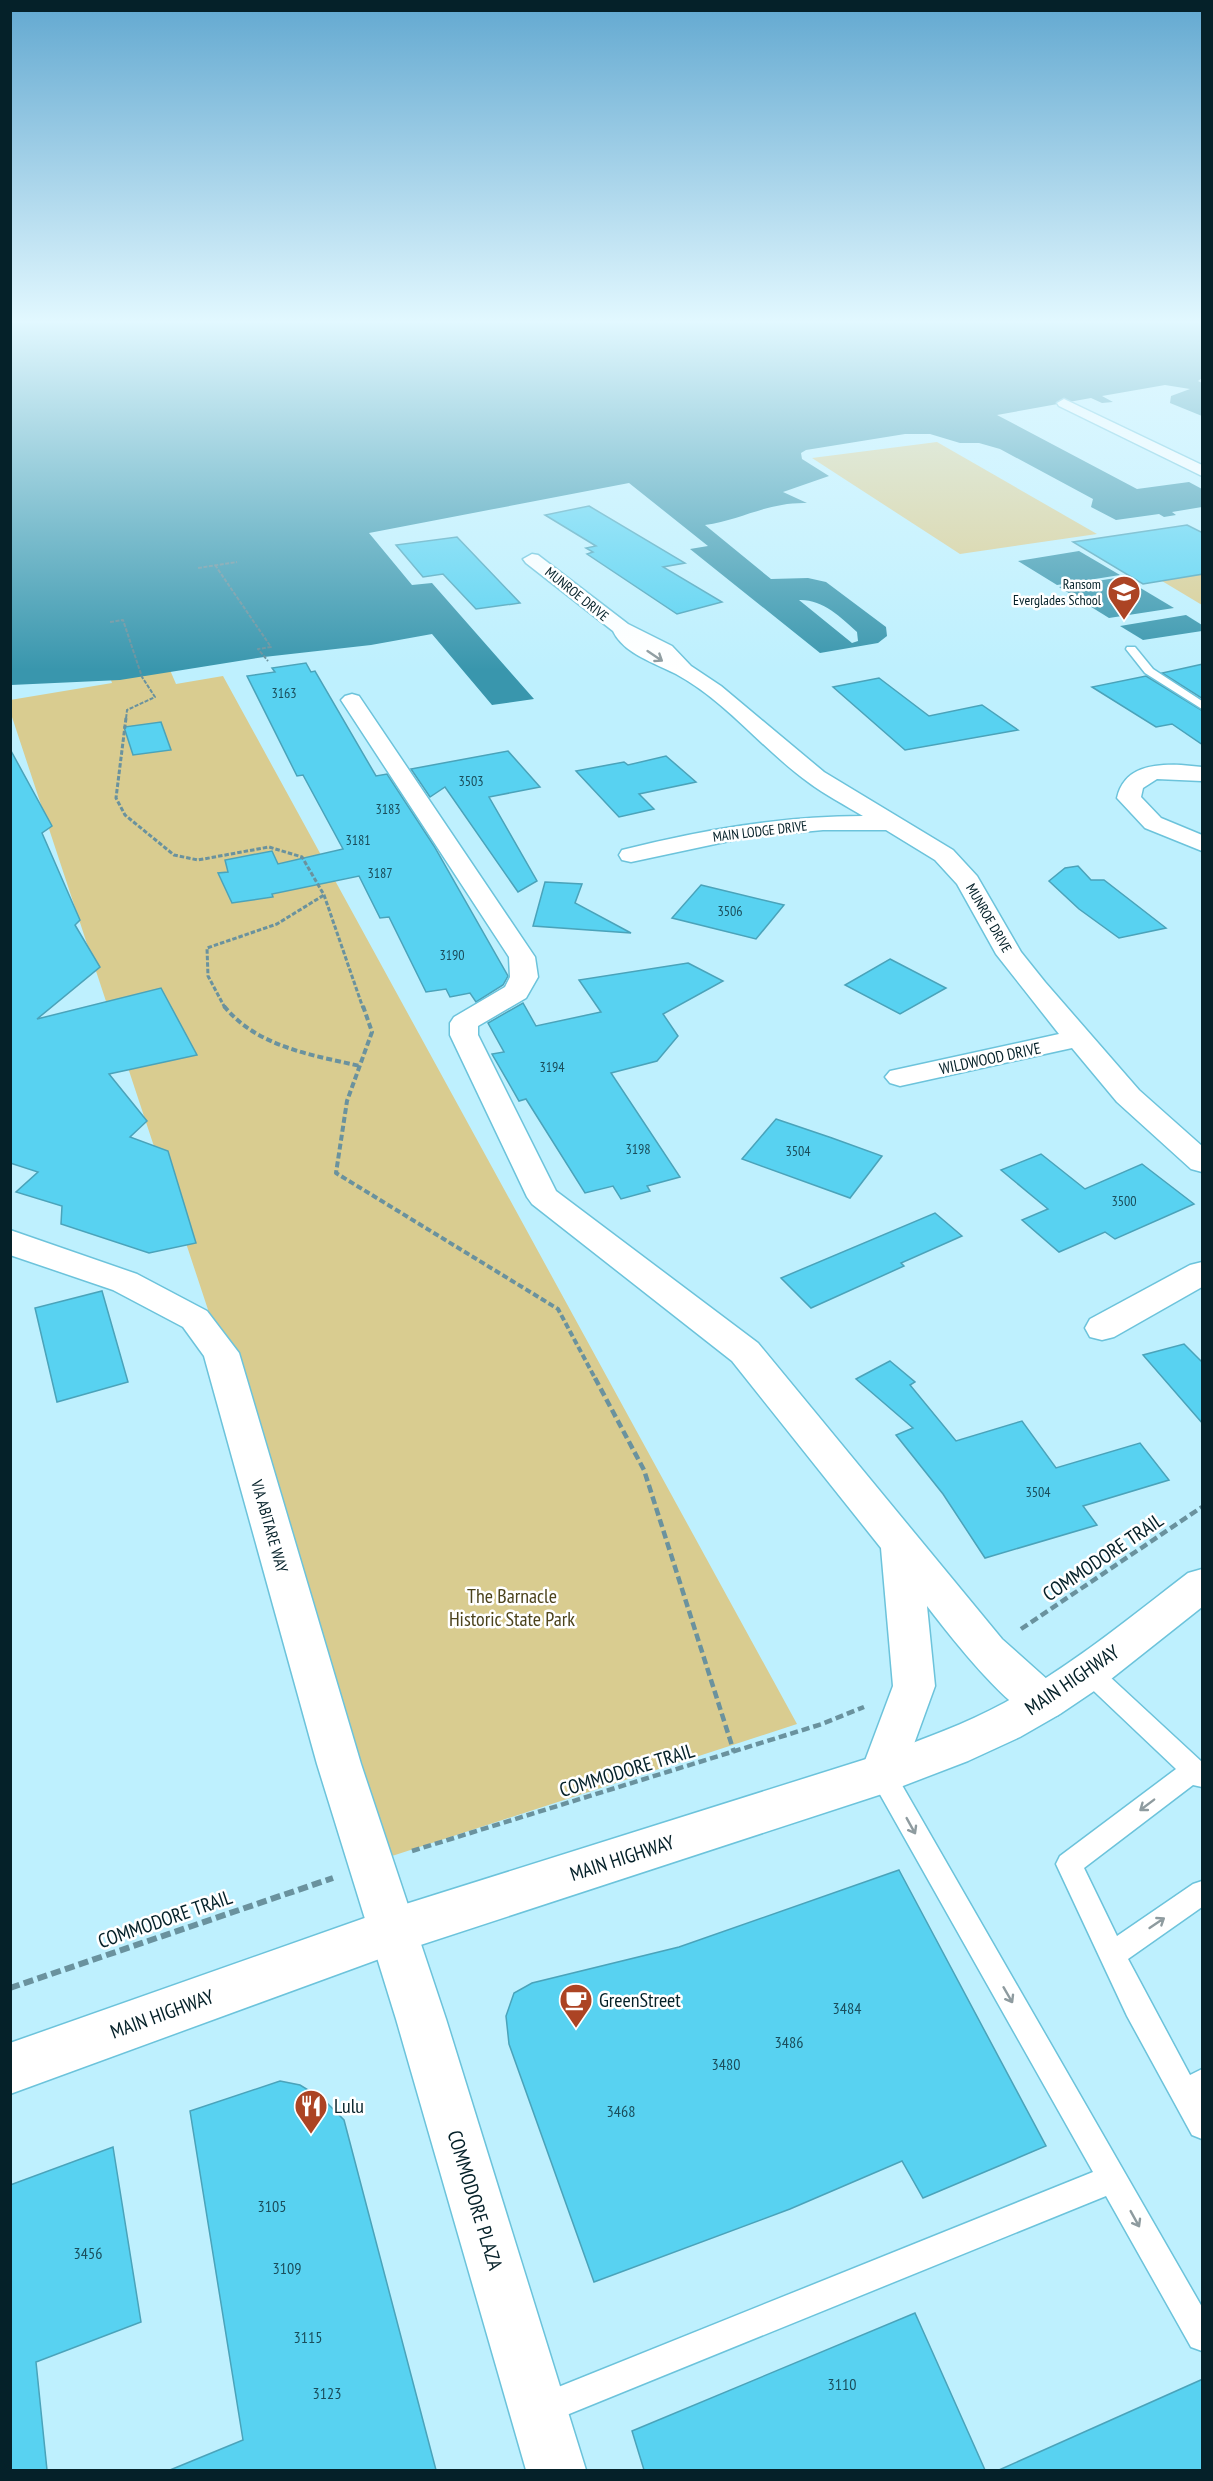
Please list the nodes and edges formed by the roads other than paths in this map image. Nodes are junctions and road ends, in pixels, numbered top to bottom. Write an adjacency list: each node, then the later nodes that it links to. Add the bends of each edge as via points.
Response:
1 (1137, 439): 2 (street)
2 (1203, 471)
3 (532, 559): 8 (street, MUNROE DRIVE, via 591,608 679,661 684,670 749,718 816,777)
4 (1131, 649): 6 (lane, via 1149,671)
5 (352, 700): 17 (street, via 522,957 524,977 516,992 464,1023 464,1035 543,1197 745,1352)
6 (1203, 706)
7 (1203, 774): 9 (street, via 1161,772 1135,781 1129,789 1129,798 1153,823)
8 (892, 823): 10 (street, MAIN LODGE DRIVE, via 823,823 748,830); 11 (street, MUNROE DRIVE, via 959,868 1021,970)
9 (1203, 844)
10 (631, 855)
11 (1080, 1038): 12 (street, WILDWOOD DRIVE); 13 (street, MUNROE DRIVE, via 1128,1096)
12 (900, 1077)
13 (1203, 1162)
14 (10, 1241): 24 (street, VIA ABITARE WAY, via 145,1292 195,1319 221,1353 339,1764)
15 (1203, 1273): 16 (street)
16 (1102, 1328)
17 (900, 1544): 20 (street, via 987,1651); 21 (street, via 914,1686)
18 (1203, 1585): 19 (street, MAIN HIGHWAY)
19 (1088, 1671): 20 (street, MAIN HIGHWAY); 22 (lane)
20 (1043, 1702): 21 (street, MAIN HIGHWAY, via 992,1730)
21 (882, 1774): 24 (street, MAIN HIGHWAY); 29 (lane, one-way to 29)
22 (1198, 1774): 25 (lane, one-way to 25, via 1069,1864)
23 (1203, 1893): 25 (lane, one-way to 23)
24 (393, 1931): 26 (street, MAIN HIGHWAY); 31 (street, COMMODORE PLAZA)
25 (1112, 1954): 27 (lane, via 1137,2007)
26 (10, 2069)
27 (1194, 2088): 28 (lane)
28 (1203, 2125)
29 (1113, 2179): 30 (lane, one-way to 30); 31 (lane)
30 (1203, 2336)
31 (538, 2410): 32 (street, COMMODORE PLAZA)
32 (556, 2470)

